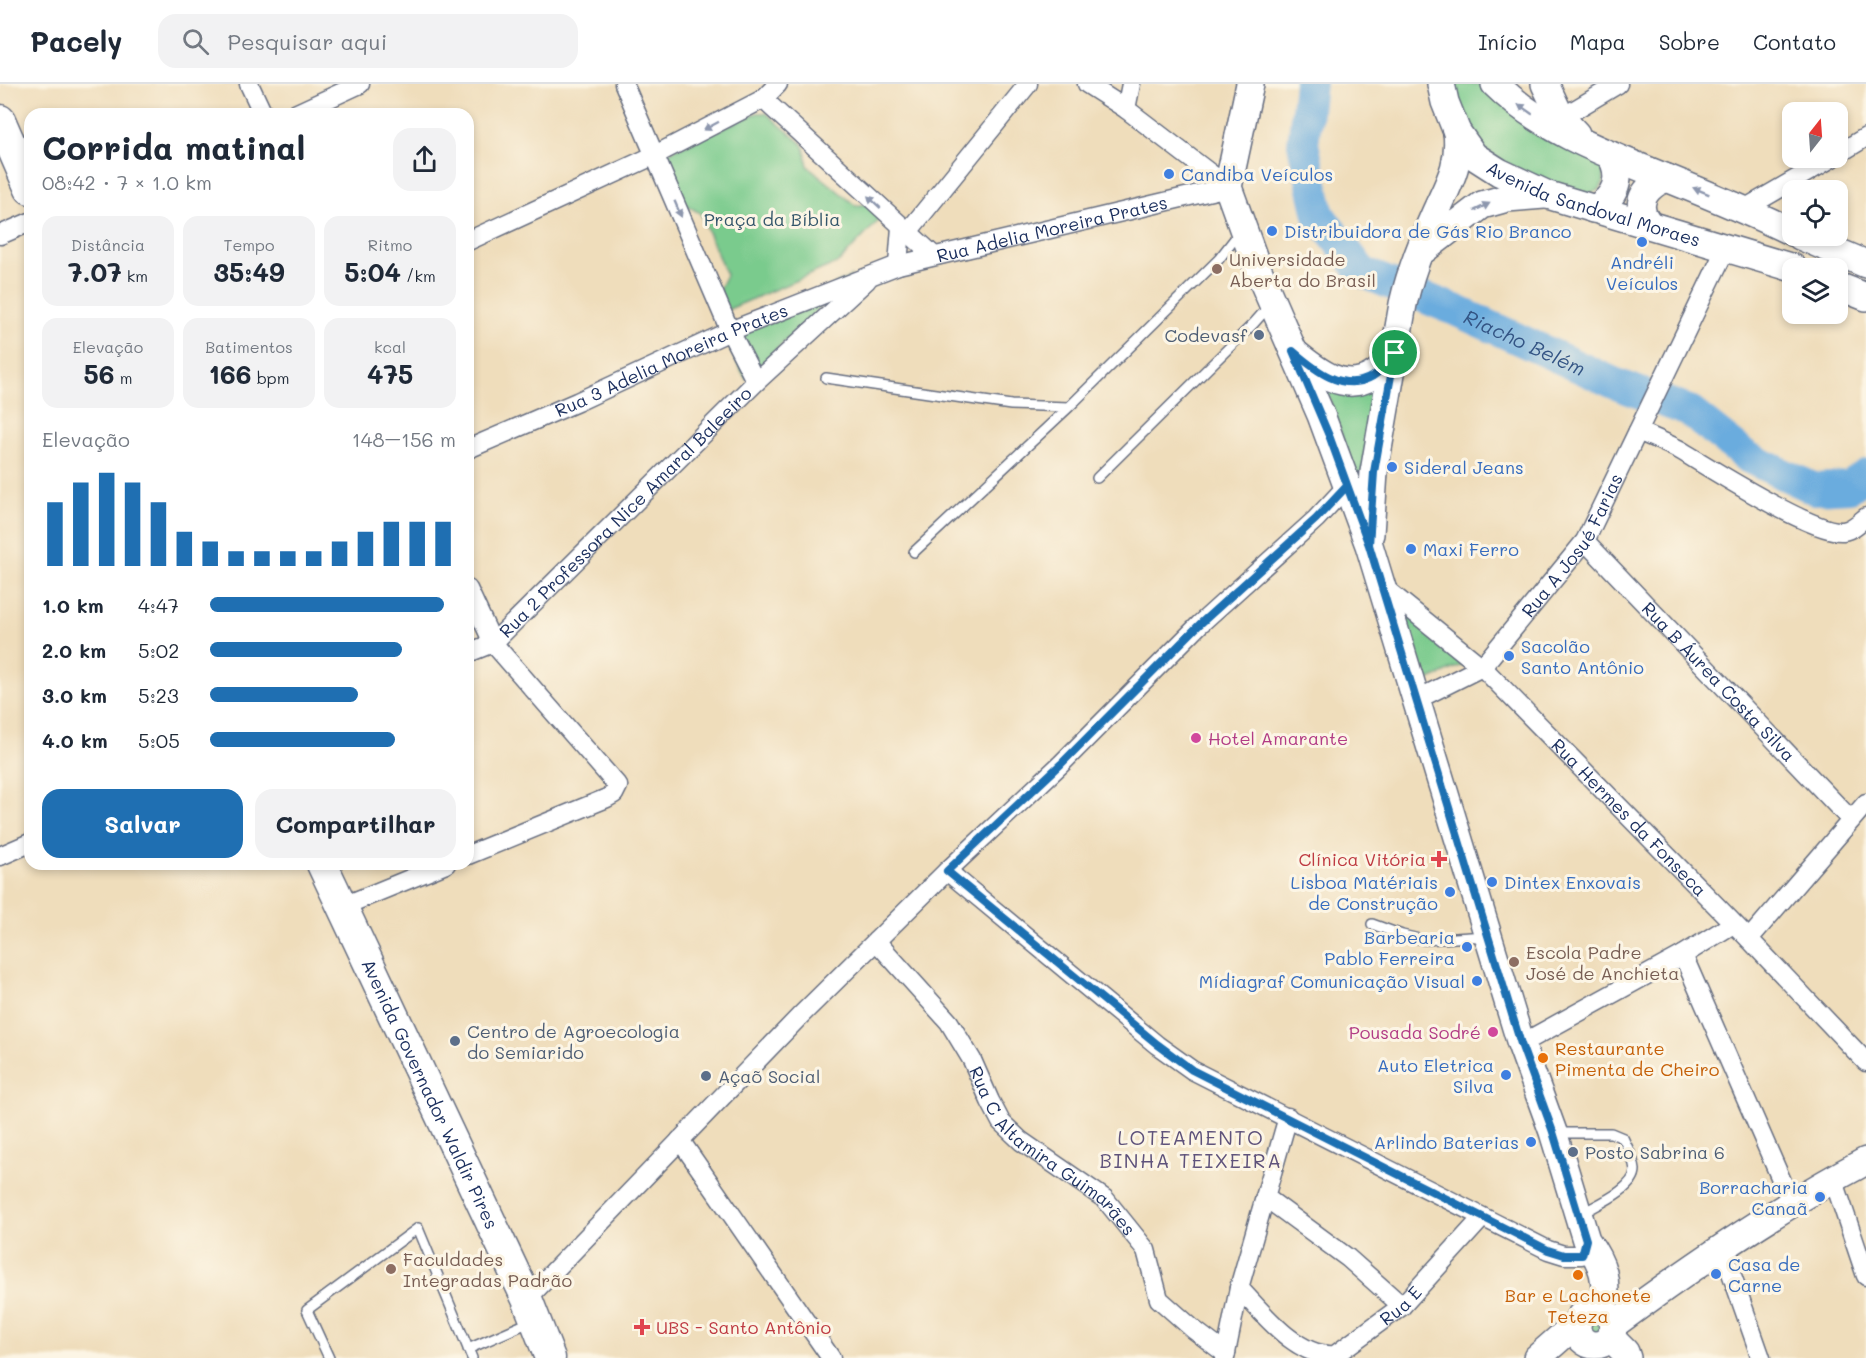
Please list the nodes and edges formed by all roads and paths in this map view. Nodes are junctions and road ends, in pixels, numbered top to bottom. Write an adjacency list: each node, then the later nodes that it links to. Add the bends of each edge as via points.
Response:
1 (249, 84): 14 (street)
2 (360, 84): 15 (street)
3 (624, 84): 23 (street)
4 (778, 84): 13 (street)
5 (1028, 84): 35 (street)
6 (1087, 84): 16 (street)
7 (1131, 84): 16 (street)
8 (1250, 84): 28 (main road)
9 (1441, 84): 19 (main road, Avenida Sandoval Moraes)
10 (1495, 84): 21 (main road, one-way to 10, via 1542,121)
11 (1545, 84): 17 (main road)
12 (1618, 84): 17 (street)
13 (763, 99): 23 (street, one-way to 23); 35 (street, one-way to 13)
14 (260, 108)
15 (309, 108)
16 (1126, 109): 28 (street)
17 (1561, 117): 21 (main road)
18 (0, 120): 26 (main road)
19 (1457, 132): 29 (main road, Avenida Sandoval Moraes, via 1474,156); 45 (main road, via 1455,168)
20 (1866, 137): 22 (street)
21 (1583, 141): 24 (main road)
22 (1848, 148)
23 (655, 155): 38 (street); 50 (street, one-way to 50)
24 (1611, 155): 27 (main road); 30 (main road, via 1616,163 1616,187 1608,199)
25 (1815, 168): 31 (street)
26 (24, 175)
27 (1667, 178): 31 (main road, one-way to 27); 33 (main road, via 1647,190 1642,211)
28 (1228, 187): 36 (main road); 41 (street, Rua Adelia Moreira Prates)
29 (1548, 195): 30 (main road, Avenida Sandoval Moraes); 45 (main road, one-way to 29, via 1452,226 1482,206 1507,198)
30 (1593, 209): 33 (main road, Avenida Sandoval Moraes)
31 (1744, 209): 34 (main road)
32 (24, 225): 37 (street)
33 (1648, 225): 40 (main road, Avenida Sandoval Moraes)
34 (1782, 227)
35 (904, 230): 41 (street); 43 (street)
36 (1242, 230): 49 (main road); 55 (lane, via 1220,259)
37 (0, 235)
38 (474, 238)
39 (1824, 246): 42 (main road)
40 (1726, 248): 44 (main road, Avenida Sandoval Moraes); 56 (street, Rua A Josué Farias)
41 (933, 255): 43 (street, Rua Adelia Moreira Prates)
42 (1866, 264)
43 (898, 265): 46 (street, Rua Adelia Moreira Prates)
44 (1782, 265)
45 (1414, 266): 52 (main road, via 1402,304)
46 (875, 273): 50 (street, Rua 3 Adelia Moreira Prates); 54 (street, Rua 2 Professora Nice Amaral Baleeiro)
47 (1848, 290): 48 (main road)
48 (1866, 297)
49 (1272, 303): 51 (main road); 58 (lane)
50 (730, 331): 54 (street); 57 (street, Rua 3 Adelia Moreira Prates)
51 (1293, 351): 52 (main road, via 1324,376 1359,382 1383,368); 59 (main road)
52 (1395, 353): 62 (main road, via 1374,472)
53 (826, 378): 55 (lane, via 1011,405)
54 (756, 382): 66 (street, Rua 2 Professora Nice Amaral Baleeiro)
55 (1070, 407): 63 (lane)
56 (1638, 431): 60 (street, via 1815,525 1845,531); 61 (street, Rua A Josué Farias)
57 (474, 446)
58 (1097, 478)
59 (1347, 486): 62 (main road); 77 (street)
60 (1866, 517)
61 (1585, 541): 68 (street, Rua A Josué Farias); 71 (street, Rua B Áurea Costa Silva)
62 (1369, 545): 64 (main road)
63 (914, 552)
64 (1382, 586): 68 (street, Rua Hermes da Fonseca); 69 (main road)
65 (474, 602): 66 (street)
66 (493, 643): 67 (street); 73 (street, via 617,783 617,790 607,798)
67 (474, 651)
68 (1482, 667): 69 (street); 80 (street, Rua Hermes da Fonseca)
69 (1416, 700): 81 (main road)
70 (1866, 802): 71 (street)
71 (1851, 820): 82 (street)
72 (24, 846): 74 (street)
73 (474, 853)
74 (0, 856)
75 (325, 870): 78 (main road, Avenida Governador Waldir Pires)
76 (431, 870): 78 (street)
77 (947, 871): 83 (street); 87 (street, via 1192,1070)
78 (341, 907): 100 (main road, Avenida Governador Waldir Pires)
79 (1372, 924): 81 (lane, via 1424,940)
80 (1733, 924): 82 (street, Rua Hermes da Fonseca); 84 (street)
81 (1488, 936): 85 (main road)
82 (1749, 939): 86 (street, Rua Hermes da Fonseca)
83 (876, 941): 89 (street); 103 (street, Rua C Altamira Guimarães, via 949,1022 1001,1122 1021,1141 1105,1198 1146,1250 1159,1299)
84 (1683, 955): 85 (street); 93 (street)
85 (1521, 1044): 88 (main road)
86 (1866, 1062)
87 (1288, 1117): 92 (street); 94 (street)
88 (1553, 1132): 95 (main road); 95 (lane, via 1623,1138 1635,1171 1632,1182)
89 (680, 1140): 100 (street); 106 (street)
90 (1866, 1161): 91 (main road)
91 (1833, 1178): 93 (main road); 97 (street)
92 (1265, 1197): 98 (street); 99 (street, via 1341,1253)
93 (1791, 1202): 96 (main road)
94 (1482, 1218): 95 (street, via 1564,1255); 99 (street, Rua E)
95 (1582, 1237): 101 (main road, via 1596,1253 1606,1283)
96 (1722, 1247): 101 (main road, via 1692,1266 1624,1295); 110 (street)
97 (1866, 1276)
98 (1239, 1288): 99 (street, Rua E, via 1296,1345 1324,1357 1335,1355); 103 (street)
99 (1402, 1306)
100 (531, 1309): 102 (lane); 105 (main road, Avenida Governador Waldir Pires)
101 (1597, 1329): 107 (main road); 108 (main road); 109 (main road)
102 (470, 1354): 104 (lane, via 418,1228 307,1310)
103 (1225, 1356)
104 (329, 1358)
105 (550, 1358)
106 (831, 1358)
107 (1537, 1358)
108 (1561, 1358)
109 (1627, 1358)
110 (1761, 1358)

